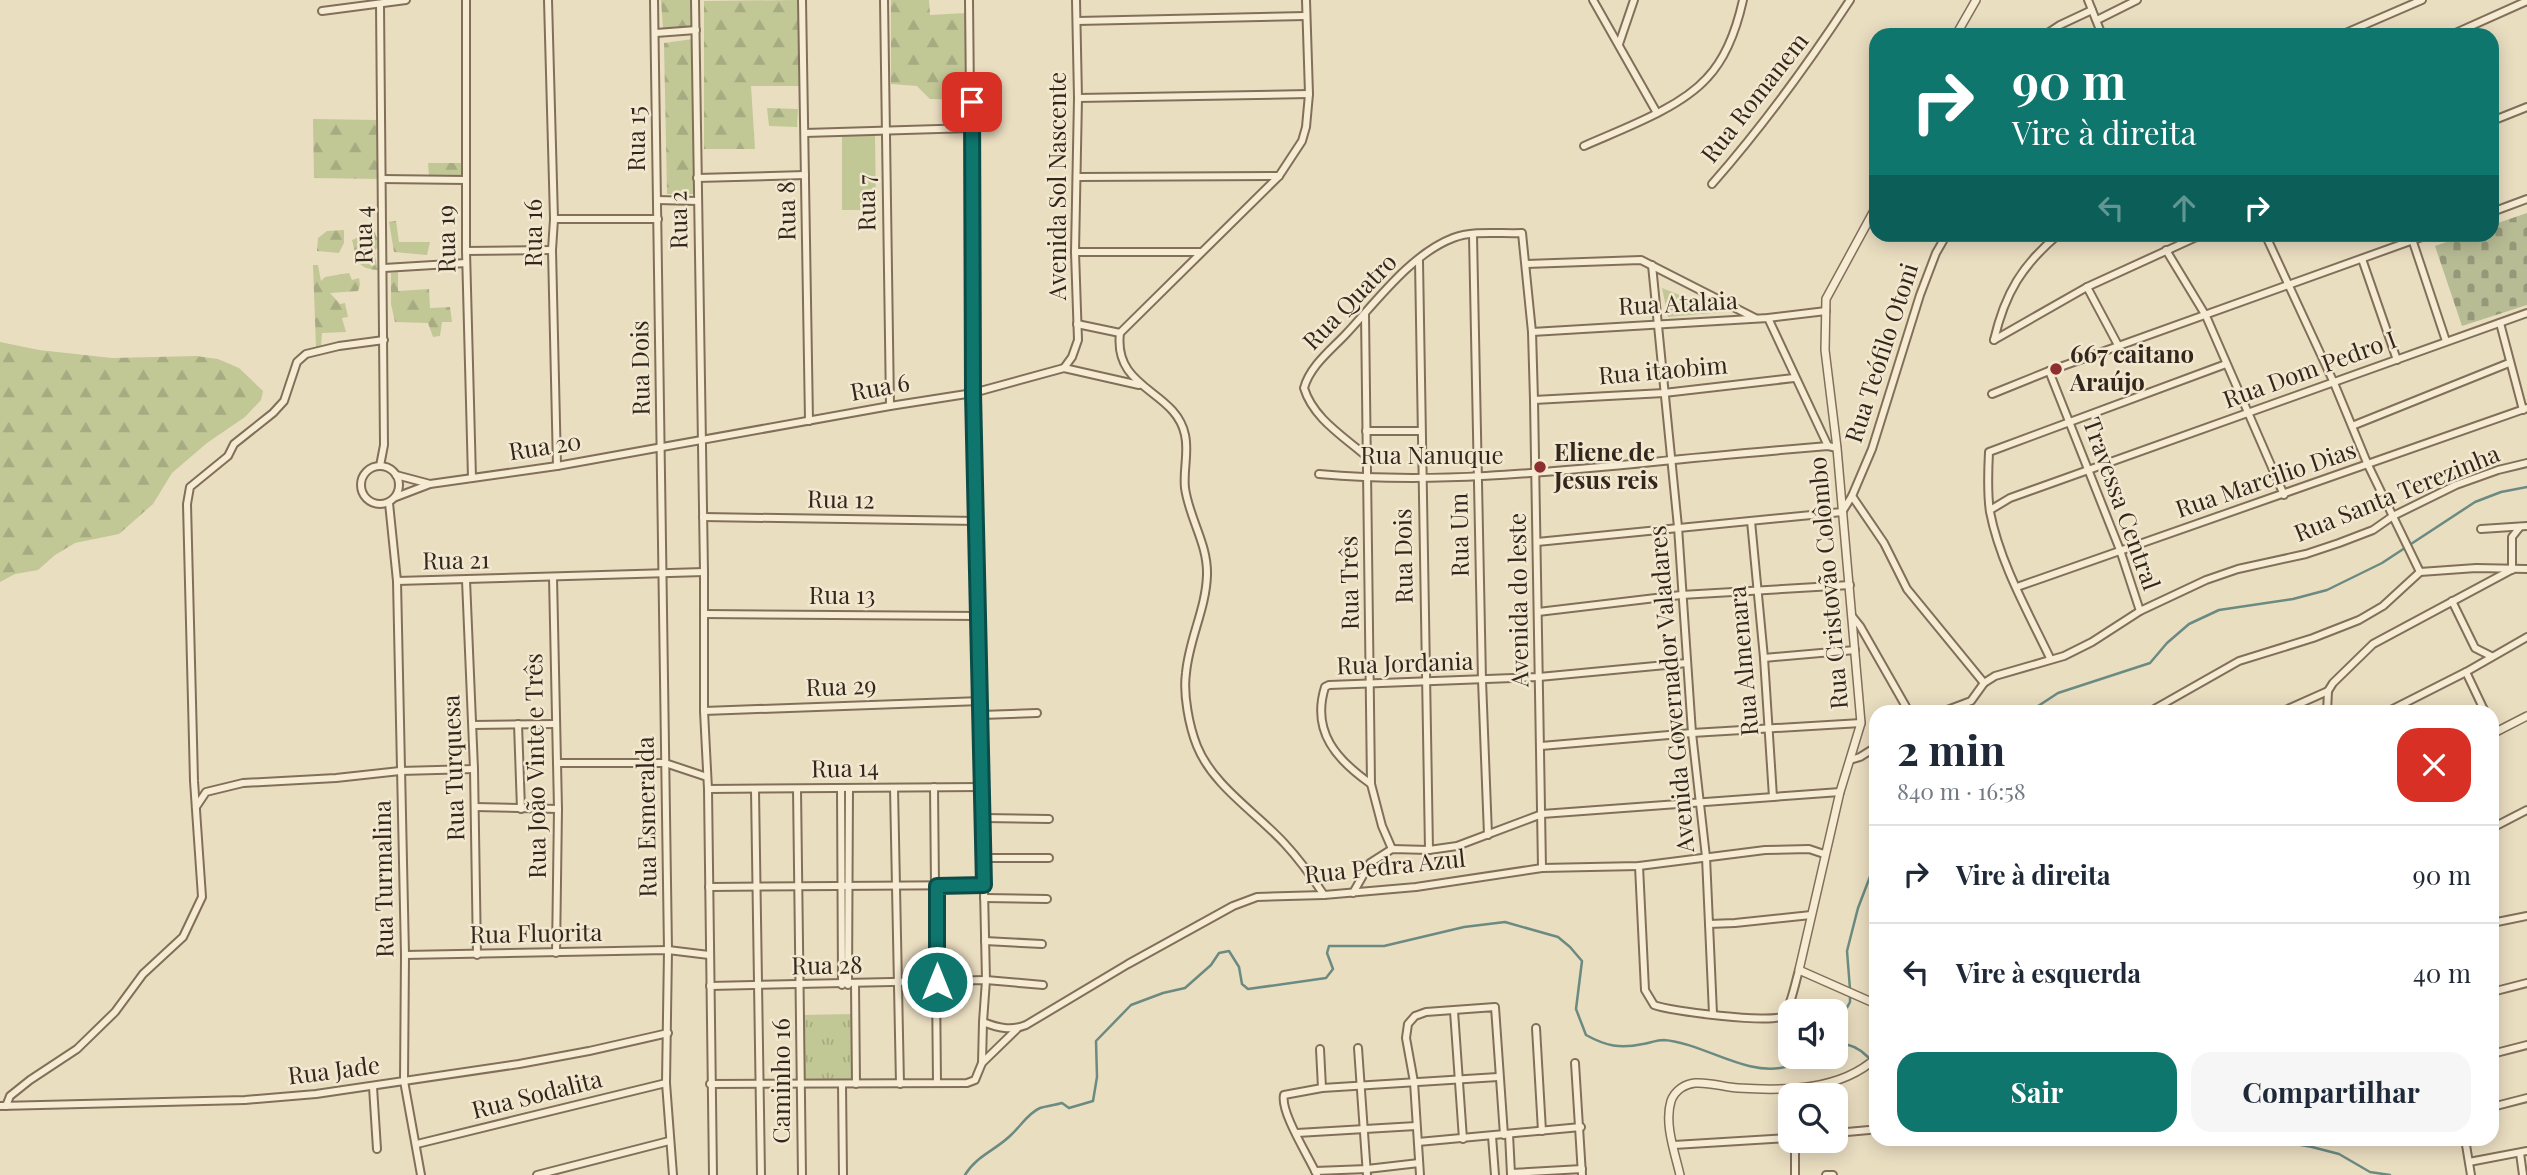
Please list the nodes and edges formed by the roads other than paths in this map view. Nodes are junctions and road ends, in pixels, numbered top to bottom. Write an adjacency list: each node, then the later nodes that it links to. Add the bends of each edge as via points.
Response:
1 (405, 0): 20 (street)
2 (466, 0): 48 (street, Rua 19)
3 (548, 0): 54 (street, Rua 16)
4 (654, 0): 32 (street, Rua 15)
5 (695, 0): 31 (street, Rua 2)
6 (802, 0): 41 (street, Rua 8)
7 (884, 0): 40 (street, Rua 7)
8 (969, 0): 39 (street)
9 (1076, 0): 25 (street, Avenida Sol Nascente)
10 (1306, 0): 23 (street)
11 (1592, 0): 33 (street)
12 (1634, 0): 33 (street)
13 (1743, 0): 37 (street, via 1734,32 1707,78)
14 (1850, 0): 49 (street, Rua Romanem, via 1771,114)
15 (1976, 0): 26 (street)
16 (2088, 0): 21 (street)
17 (2137, 0): 24 (street)
18 (2422, 0): 29 (street)
19 (2527, 1): 30 (street)
20 (380, 4): 22 (street); 47 (street, Rua 4)
21 (2092, 10): 24 (street); 27 (street)
22 (322, 11)
23 (1306, 16): 25 (street); 34 (street)
24 (2097, 20): 28 (street)
25 (1077, 21): 35 (street, Avenida Sol Nascente)
26 (1960, 28)
27 (2056, 28)
28 (2100, 28)
29 (2358, 28)
30 (2467, 28)
31 (696, 30): 32 (street); 46 (street, Rua 2)
32 (656, 33): 51 (street, Rua 15)
33 (1619, 44): 37 (street)
34 (1309, 94): 35 (street); 44 (street, via 1301,141)
35 (1078, 98): 45 (street, Avenida Sol Nascente)
36 (2527, 107): 38 (street)
37 (1657, 113): 42 (street)
38 (2499, 118)
39 (972, 128): 40 (street); 100 (street)
40 (885, 129): 41 (street); 104 (street, Rua 7)
41 (805, 133): 43 (street, Rua 8)
42 (1584, 146)
43 (805, 175): 46 (street); 108 (street, Rua 8)
44 (1279, 176): 45 (street); 68 (street)
45 (1076, 177): 67 (street, Avenida Sol Nascente)
46 (698, 178): 52 (street, Rua 2)
47 (382, 179): 48 (street); 74 (street, Rua 4)
48 (466, 180): 66 (street, Rua 19)
49 (1712, 184)
50 (2527, 199): 53 (street)
51 (657, 200): 52 (street); 55 (street, Rua 15)
52 (698, 201): 112 (street, Rua 2)
53 (2499, 209)
54 (554, 219): 55 (street); 64 (street, Rua 16)
55 (658, 219): 75 (street, Rua 15)
56 (1869, 219): 78 (street, Rua Cristovão Colômbo, via 1829,290)
57 (1522, 233): 58 (street, Rua Quatro); 72 (street, Avenida do leste)
58 (1473, 235): 70 (street, Rua Quatro, via 1455,237); 127 (street, Rua Um)
59 (1942, 242): 134 (street, Rua Teófilo Otoni)
60 (2050, 242): 77 (street, via 2015,280 1993,340)
61 (2184, 242): 65 (street)
62 (2269, 242): 76 (street)
63 (2413, 242): 69 (street); 90 (street)
64 (552, 250): 66 (street); 122 (street, Rua 16)
65 (2166, 250): 77 (street); 81 (street)
66 (466, 251): 71 (street, Rua 19)
67 (1075, 252): 68 (street); 85 (street, Avenida Sol Nascente)
68 (1201, 252): 88 (street)
69 (2362, 259): 76 (street); 92 (street)
70 (1419, 260): 80 (street, Rua Quatro); 111 (street, Rua Dois)
71 (466, 263): 74 (street); 128 (street, Rua 19)
72 (1525, 264): 73 (street, via 1641,260); 87 (street, Avenida do leste)
73 (1652, 265): 83 (street); 86 (street, Avenida Governador Valadares)
74 (384, 268): 89 (street, Rua 4)
75 (658, 277): 114 (street, Rua Dois)
76 (2290, 286): 81 (street); 98 (street)
77 (2087, 287): 91 (street)
78 (1826, 311): 82 (street, Rua Atalaia); 115 (street, Rua Cristovão Colômbo, via 1825,350)
79 (2527, 313): 84 (street, Rua Dom Pedro I)
80 (1365, 314): 110 (street, Rua Três); 116 (street, Rua Quatro, via 1311,370 1304,388 1322,419)
81 (2206, 316): 91 (street); 94 (street)
82 (1768, 318): 83 (street, Rua Atalaia); 97 (street)
83 (1757, 319): 86 (street, Rua Atalaia)
84 (2500, 323): 90 (street, Rua Dom Pedro I); 93 (street)
85 (1077, 324): 88 (street); 95 (street, Avenida Sol Nascente, via 1078,340)
86 (1657, 325): 87 (street, Rua Atalaia); 101 (street, Avenida Governador Valadares)
87 (1532, 332): 103 (street, Avenida do leste)
88 (1120, 333): 99 (street, via 1118,346 1125,366)
89 (384, 340): 121 (street, Rua 4); 218 (street, via 306,354 297,362 284,401 234,444 228,456 187,494)
90 (2446, 341): 92 (street, Rua Dom Pedro I)
91 (2119, 347): 96 (street)
92 (2397, 360): 98 (street, Rua Dom Pedro I)
93 (2509, 363): 105 (street); 109 (street)
94 (2227, 364): 106 (street); 107 (street)
95 (1064, 368): 99 (street); 100 (street, Rua 6)
96 (2049, 371): 102 (street); 107 (street, Travessa Central)
97 (1794, 378): 101 (street, Rua itaobim); 113 (street)
98 (2334, 383): 106 (street, Rua Dom Pedro I); 109 (street)
99 (1139, 385): 244 (street, via 1171,408 1184,431 1185,488 1208,571 1185,674 1197,745 1213,773 1286,845)
100 (973, 393): 104 (street, Rua 6); 140 (street)
101 (1664, 393): 103 (street, Rua itaobim); 118 (street, Avenida Governador Valadares)
102 (1992, 394)
103 (1534, 400): 125 (street, Avenida do leste)
104 (890, 406): 108 (street, Rua 6)
105 (2525, 409): 120 (street, Rua Marcilio Dias)
106 (2249, 413): 123 (street, Rua Dom Pedro I); 132 (street)
107 (2070, 420): 123 (street, Travessa Central); 136 (street, via 1989,452)
108 (809, 421): 112 (street, Rua 6)
109 (2352, 426): 120 (street)
110 (1366, 431): 111 (street); 116 (street, Rua Três)
111 (1421, 431): 130 (street, Rua Dois)
112 (701, 440): 114 (street, Rua 20); 139 (street, Rua 2)
113 (1828, 446): 115 (street, Rua Nanuque); 118 (street, Rua Nanuque)
114 (662, 447): 117 (street, Rua Dois); 122 (street, Rua 20)
115 (1837, 448): 137 (street, Rua Cristovão Colômbo)
116 (1366, 456): 129 (street, Rua Três)
117 (662, 458): 151 (street, Rua Esmeralda)
118 (1672, 460): 125 (street, Rua Nanuque); 143 (street, Avenida Governador Valadares)
119 (2527, 463): 138 (street, Rua Santa Terezinha, via 2478,476)
120 (2368, 465): 132 (street, Rua Marcilio Dias); 138 (street)
121 (380, 466): 126 (street); 135 (street, Rua 4, via 365,474 362,492 375,504)
122 (556, 466): 128 (street, Rua 20)
123 (2090, 471): 136 (street, Rua Dom Pedro I, via 2010,498); 146 (street, Travessa Central)
124 (1319, 474): 129 (street, Rua Nanuque)
125 (1536, 474): 127 (street, Rua Nanuque); 145 (street, Avenida do leste)
126 (396, 475): 131 (street); 133 (street, via 400,488)
127 (1479, 477): 130 (street, Rua Nanuque); 173 (street, Rua Um)
128 (472, 478): 131 (street, Rua 20)
129 (1367, 478): 130 (street, Rua Nanuque); 176 (street, Rua Três)
130 (1422, 478): 174 (street, Rua Dois)
131 (430, 484): 133 (street, Rua 20)
132 (2284, 495): 146 (street, Rua Marcilio Dias)
133 (396, 496): 135 (street)
134 (1852, 496): 137 (street, Rua Teófilo Otoni); 175 (street, via 1884,543 1907,589)
135 (389, 503): 154 (street, Rua 21)
136 (1990, 510): 156 (street)
137 (1842, 512): 141 (street); 155 (street, Rua Cristovão Colômbo)
138 (2393, 516): 150 (street); 160 (street, Rua Santa Terezinha, via 2373,530 2339,543 2220,575)
139 (703, 517): 140 (street, Rua 12); 149 (street, Rua 2)
140 (978, 521): 163 (street)
141 (1751, 521): 143 (street); 157 (street, Rua Almenara)
142 (2524, 526): 144 (street); 148 (street, via 2512,537)
143 (1678, 527): 145 (street); 158 (street, Avenida Governador Valadares)
144 (2481, 529)
145 (1537, 542): 161 (street, Avenida do leste)
146 (2120, 550): 156 (street, Rua Marcilio Dias); 160 (street, Travessa Central)
147 (2527, 569): 148 (street)
148 (2512, 570): 150 (street); 159 (street)
149 (705, 572): 151 (street, Rua 21); 162 (street, Rua 2)
150 (2420, 572): 181 (street, via 2383,607 2358,620 2239,661)
151 (662, 573): 152 (street, Rua 21); 200 (street, Rua Esmeralda)
152 (553, 578): 153 (street, Rua 21); 192 (street, Rua João Vinte e Três)
153 (466, 580): 154 (street, Rua 21); 193 (street, Rua Turquesa)
154 (397, 581): 203 (street, Rua Turmalina)
155 (1850, 585): 157 (street); 164 (street, Rua Cristovão Colômbo)
156 (2017, 587): 169 (street)
157 (1758, 590): 158 (street); 168 (street, Rua Almenara)
158 (1681, 595): 161 (street); 170 (street, Avenida Governador Valadares)
159 (2452, 601): 167 (street, via 2475,648); 177 (street, via 2373,644)
160 (2140, 611): 169 (street, Rua Santa Terezinha, via 2092,642)
161 (1538, 612): 172 (street, Avenida do leste)
162 (704, 614): 163 (street, Rua 13); 186 (street, Rua 2)
163 (979, 616): 178 (street)
164 (1852, 616): 166 (street, Rua Cristovão Colômbo); 179 (street)
165 (2527, 637): 167 (street)
166 (1855, 650): 168 (street); 190 (street, Rua Cristovão Colômbo)
167 (2491, 656): 171 (street)
168 (1764, 658): 194 (street, Rua Almenara)
169 (2050, 658): 175 (street, Rua Santa Terezinha)
170 (1687, 663): 172 (street, Rua Jordania); 196 (street, Avenida Governador Valadares)
171 (2466, 671): 184 (street); 185 (street)
172 (1539, 677): 173 (street, Rua Jordania); 197 (street, Avenida do leste)
173 (1482, 680): 174 (street, Rua Jordania); 226 (street, Rua Um)
174 (1426, 683): 176 (street, Rua Jordania); 228 (street, Rua Dois)
175 (1984, 683): 180 (street, Rua Santa Terezinha)
176 (1371, 684): 205 (street, Rua Três); 205 (street, Rua Jordania, via 1329,685 1322,705 1325,733 1333,750)
177 (2328, 691): 182 (street); 183 (street)
178 (981, 701): 186 (street, Rua 29); 188 (street)
179 (1905, 705)
180 (1964, 705)
181 (2161, 705)
182 (2297, 705)
183 (2328, 705)
184 (2400, 705)
185 (2482, 705)
186 (704, 711): 204 (street, Rua 2)
187 (1037, 713): 188 (street)
188 (981, 715): 207 (street)
189 (2527, 716): 195 (street)
190 (1861, 723): 194 (street); 199 (street, Rua Cristovão Colômbo)
191 (518, 724): 192 (street); 193 (street); 219 (street)
192 (556, 724): 201 (street, Rua João Vinte e Três)
193 (473, 725): 202 (street, Rua Turquesa)
194 (1770, 728): 196 (street); 215 (street, Rua Almenara)
195 (2499, 728)
196 (1692, 733): 197 (street); 216 (street, Avenida Governador Valadares)
197 (1541, 746): 222 (street, Avenida do leste)
198 (1869, 751): 199 (street)
199 (1850, 760): 214 (street, Rua Cristovão Colômbo)
200 (665, 763): 201 (street); 204 (street); 253 (street, Rua Esmeralda)
201 (556, 764): 220 (street, Rua João Vinte e Três)
202 (474, 769): 203 (street); 217 (street, Rua Turquesa)
203 (400, 771): 218 (street, via 243,783 206,792); 255 (street, Rua Turmalina)
204 (707, 777): 210 (street, Rua 2)
205 (1371, 784): 227 (street, Rua Três)
206 (934, 787): 207 (street, Rua 14); 209 (street, Rua 14); 240 (street)
207 (982, 787): 223 (street)
208 (841, 788): 211 (street, Rua 14); 212 (street, Rua 14); 237 (street)
209 (894, 788): 212 (street, Rua 14); 239 (street)
210 (708, 789): 213 (street, Rua 14); 241 (street, Rua 2)
211 (797, 789): 213 (street, Rua 14); 236 (street, Caminho 16)
212 (849, 789): 238 (street)
213 (755, 790): 242 (street)
214 (1840, 792): 215 (street); 229 (street, Rua Cristovão Colômbo)
215 (1773, 797): 216 (street)
216 (1700, 802): 222 (street); 230 (street, Avenida Governador Valadares)
217 (475, 807): 219 (street); 256 (street, Rua Turquesa)
218 (195, 808): 299 (street, via 202,897 183,937 149,968 94,1034 30,1080)
219 (521, 809): 220 (street)
220 (558, 809): 254 (street, Rua João Vinte e Três)
221 (2527, 810): 225 (street)
222 (1542, 814): 226 (street); 234 (street, Avenida do leste)
223 (983, 818): 224 (street); 231 (street)
224 (1049, 818)
225 (2499, 824)
226 (1488, 835): 228 (street)
227 (1392, 849): 228 (street); 243 (street, via 1370,863)
228 (1429, 850)
229 (1824, 854): 230 (street, Rua Pedra Azul, via 1791,848); 247 (street, Rua Cristovão Colômbo)
230 (1706, 857): 233 (street, Rua Pedra Azul); 250 (street, Avenida Governador Valadares)
231 (984, 858): 232 (street); 235 (street)
232 (1048, 858)
233 (1639, 866): 234 (street, Rua Pedra Azul); 271 (street, via 1644,989 1654,1005 1664,1009)
234 (1542, 868): 243 (street, Rua Pedra Azul)
235 (984, 885): 240 (street); 245 (street)
236 (798, 886): 237 (street); 242 (street); 266 (street, Caminho 16)
237 (842, 886): 238 (street); 263 (street)
238 (850, 886): 239 (street); 263 (street)
239 (894, 886): 240 (street); 261 (street)
240 (937, 886): 260 (street)
241 (709, 887): 242 (street); 257 (street, Rua 2)
242 (756, 887): 267 (street)
243 (1353, 892): 244 (street, Rua Pedra Azul)
244 (1324, 895): 274 (street, Rua Pedra Azul, via 1245,900)
245 (984, 898): 246 (street); 251 (street)
246 (1047, 899)
247 (1811, 915): 250 (street); 258 (street, Rua Cristovão Colômbo)
248 (2527, 916): 249 (street)
249 (2499, 922)
250 (1709, 924): 271 (street, Avenida Governador Valadares)
251 (985, 941): 252 (street); 259 (street)
252 (1042, 944)
253 (668, 950): 254 (street, Rua Fluorita); 257 (street, Rua Fluorita); 275 (street, Rua Esmeralda)
254 (556, 953): 256 (street, Rua Fluorita)
255 (405, 955): 256 (street, Rua Fluorita); 285 (street, Rua Turmalina)
256 (477, 955)
257 (709, 955): 265 (street, Rua 2)
258 (1799, 970): 269 (street); 271 (street, via 1786,1012 1779,1018)
259 (986, 980): 260 (street, Rua 28); 264 (street, Rua 28); 272 (street)
260 (937, 982): 261 (street, Rua 28); 288 (street)
261 (898, 983): 263 (street, Rua 28); 293 (street)
262 (2527, 983): 268 (street)
263 (848, 985): 266 (street, Rua 28); 292 (street)
264 (1043, 985)
265 (710, 986): 267 (street, Rua 28); 289 (street, Rua 2)
266 (801, 986): 267 (street, Rua 28); 294 (street, Caminho 16)
267 (758, 987): 290 (street)
268 (2499, 990)
269 (1869, 1001)
270 (1454, 1011): 283 (street, via 1495,1007); 284 (street); 286 (street, via 1426,1012 1408,1024 1406,1044)
271 (1713, 1014)
272 (983, 1022): 274 (street); 280 (street)
273 (1536, 1028): 305 (street)
274 (1017, 1029): 280 (street, Rua Pedra Azul)
275 (668, 1033): 285 (street, Rua Jade, via 589,1051); 287 (street, Rua Esmeralda)
276 (2527, 1045): 279 (street)
277 (1358, 1048): 295 (street)
278 (1320, 1049): 297 (street)
279 (2499, 1052)
280 (982, 1063): 288 (street, Rua Pedra Azul, via 971,1082)
281 (1575, 1063): 302 (street)
282 (1869, 1064): 315 (street, via 1847,1077 1794,1089 1684,1086 1671,1100)
283 (1498, 1077): 284 (street); 308 (street)
284 (1458, 1080): 286 (street); 310 (street)
285 (404, 1081): 296 (street, Rua Jade); 314 (street, Rua Turmalina)
286 (1414, 1082): 295 (street); 301 (street)
287 (666, 1083): 312 (street, Rua Esmeralda); 314 (street, Rua Sodalita)
288 (937, 1083): 293 (street)
289 (710, 1084): 290 (street); 329 (street, Rua 2)
290 (761, 1084): 294 (street); 330 (street)
291 (842, 1084): 292 (street); 294 (street); 332 (street)
292 (856, 1084): 293 (street)
293 (900, 1084)
294 (800, 1085): 331 (street, Caminho 16)
295 (1359, 1086): 297 (street); 303 (street)
296 (373, 1087): 299 (street, Rua Jade, via 245,1100); 317 (street)
297 (1322, 1088): 307 (street, via 1282,1098)
298 (2527, 1098): 300 (street)
299 (3, 1106)
300 (2499, 1106)
301 (1416, 1126): 303 (street); 313 (street)
302 (1581, 1128): 305 (street); 323 (street)
303 (1363, 1129): 307 (street); 322 (street)
304 (1869, 1130): 306 (street)
305 (1542, 1131): 308 (street)
306 (1848, 1132)
307 (1297, 1133): 324 (street)
308 (1506, 1134): 309 (street); 325 (street)
309 (1492, 1136): 310 (street); 334 (street)
310 (1462, 1139): 313 (street)
311 (1778, 1139): 315 (street)
312 (669, 1141): 327 (street); 328 (street, Rua Esmeralda)
313 (1418, 1142): 321 (street)
314 (417, 1144): 326 (street, Rua Turmalina)
315 (1674, 1145): 335 (street)
316 (2466, 1146): 320 (street)
317 (377, 1149)
318 (2524, 1152): 320 (street); 340 (street)
319 (1795, 1153): 336 (street)
320 (2469, 1162): 339 (street)
321 (1419, 1163): 322 (street); 333 (street)
322 (1367, 1172): 324 (street)
323 (1582, 1172): 325 (street)
324 (1316, 1173)
325 (1511, 1174)
326 (421, 1175)
327 (537, 1175)
328 (673, 1175)
329 (713, 1175)
330 (761, 1175)
331 (802, 1175)
332 (843, 1175)
333 (1420, 1175)
334 (1495, 1175)
335 (1680, 1175)
336 (1795, 1175)
337 (1826, 1175): 338 (street)
338 (1833, 1175)
339 (2471, 1175)
340 (2523, 1175)

